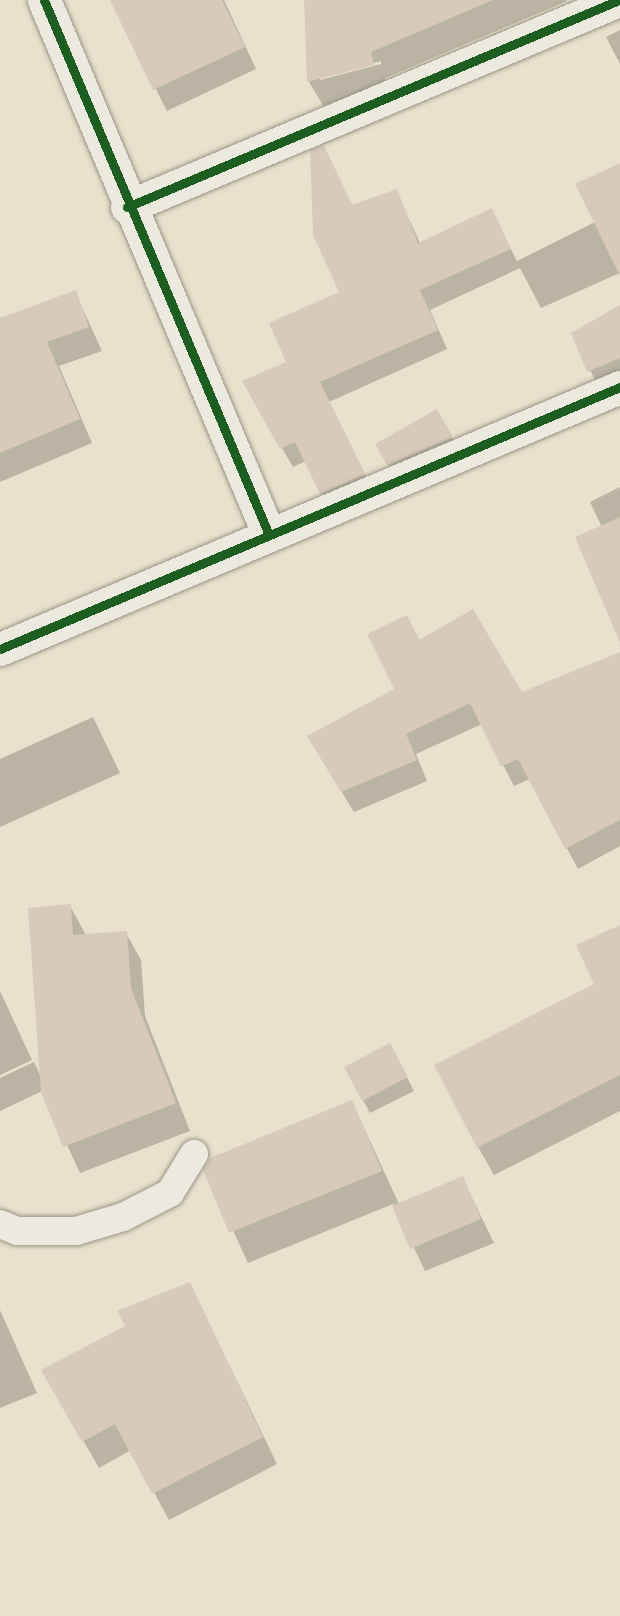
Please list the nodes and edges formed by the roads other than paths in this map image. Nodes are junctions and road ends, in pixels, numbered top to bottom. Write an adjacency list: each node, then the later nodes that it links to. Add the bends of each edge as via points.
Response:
1 (44, 0): 3 (street)
2 (619, 0): 3 (street)
3 (127, 207): 5 (street)
4 (620, 387): 5 (street)
5 (269, 535): 6 (street)
6 (0, 649)
7 (194, 1154): 8 (lane, via 170,1193 123,1217 76,1231 16,1231)
8 (0, 1224)

